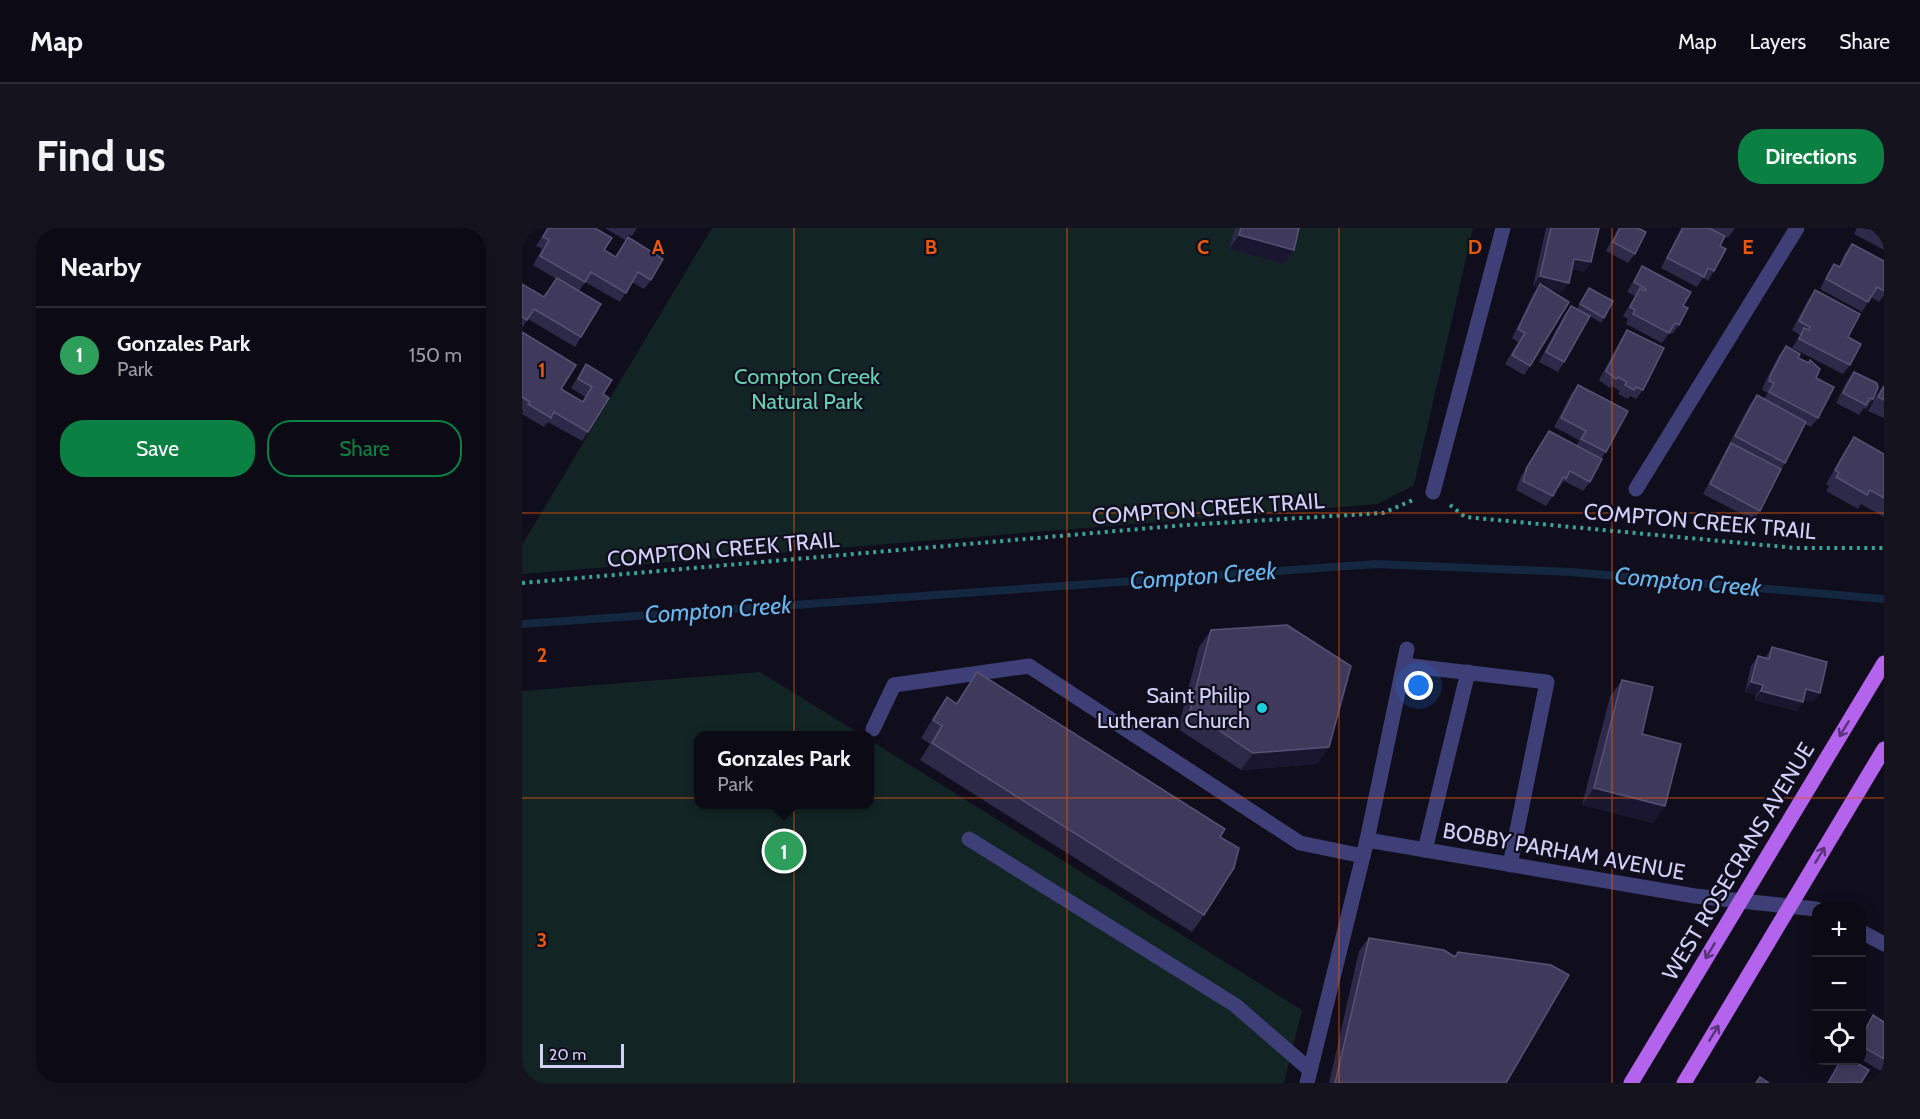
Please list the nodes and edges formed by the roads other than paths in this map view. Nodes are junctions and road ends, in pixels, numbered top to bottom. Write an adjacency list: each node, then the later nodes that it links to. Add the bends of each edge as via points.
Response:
1 (1503, 228): 4 (street)
2 (1797, 228): 3 (street)
3 (1636, 489)
4 (1432, 492)
5 (1407, 649): 7 (street)
6 (1884, 663): 16 (main road, WEST ROSECRANS AVENUE, one-way to 16)
7 (1404, 665): 8 (street); 12 (street)
8 (1468, 672): 13 (street); 15 (street, via 1547,682)
9 (873, 729): 14 (street, via 894,685 1029,666 1300,843)
10 (1884, 749): 17 (main road, one-way to 10)
11 (969, 839): 21 (street, via 1235,1005)
12 (1366, 840): 13 (street, BOBBY PARHAM AVENUE); 14 (street)
13 (1425, 850): 15 (street, BOBBY PARHAM AVENUE)
14 (1363, 856): 21 (street)
15 (1510, 865): 16 (street, BOBBY PARHAM AVENUE)
16 (1740, 901): 17 (street, BOBBY PARHAM AVENUE); 22 (main road, WEST ROSECRANS AVENUE, one-way to 22)
17 (1790, 906): 18 (street, BOBBY PARHAM AVENUE); 23 (main road, one-way to 17)
18 (1812, 909)
19 (1866, 934): 20 (street)
20 (1884, 944)
21 (1308, 1076)
22 (1631, 1083)
23 (1684, 1083)

